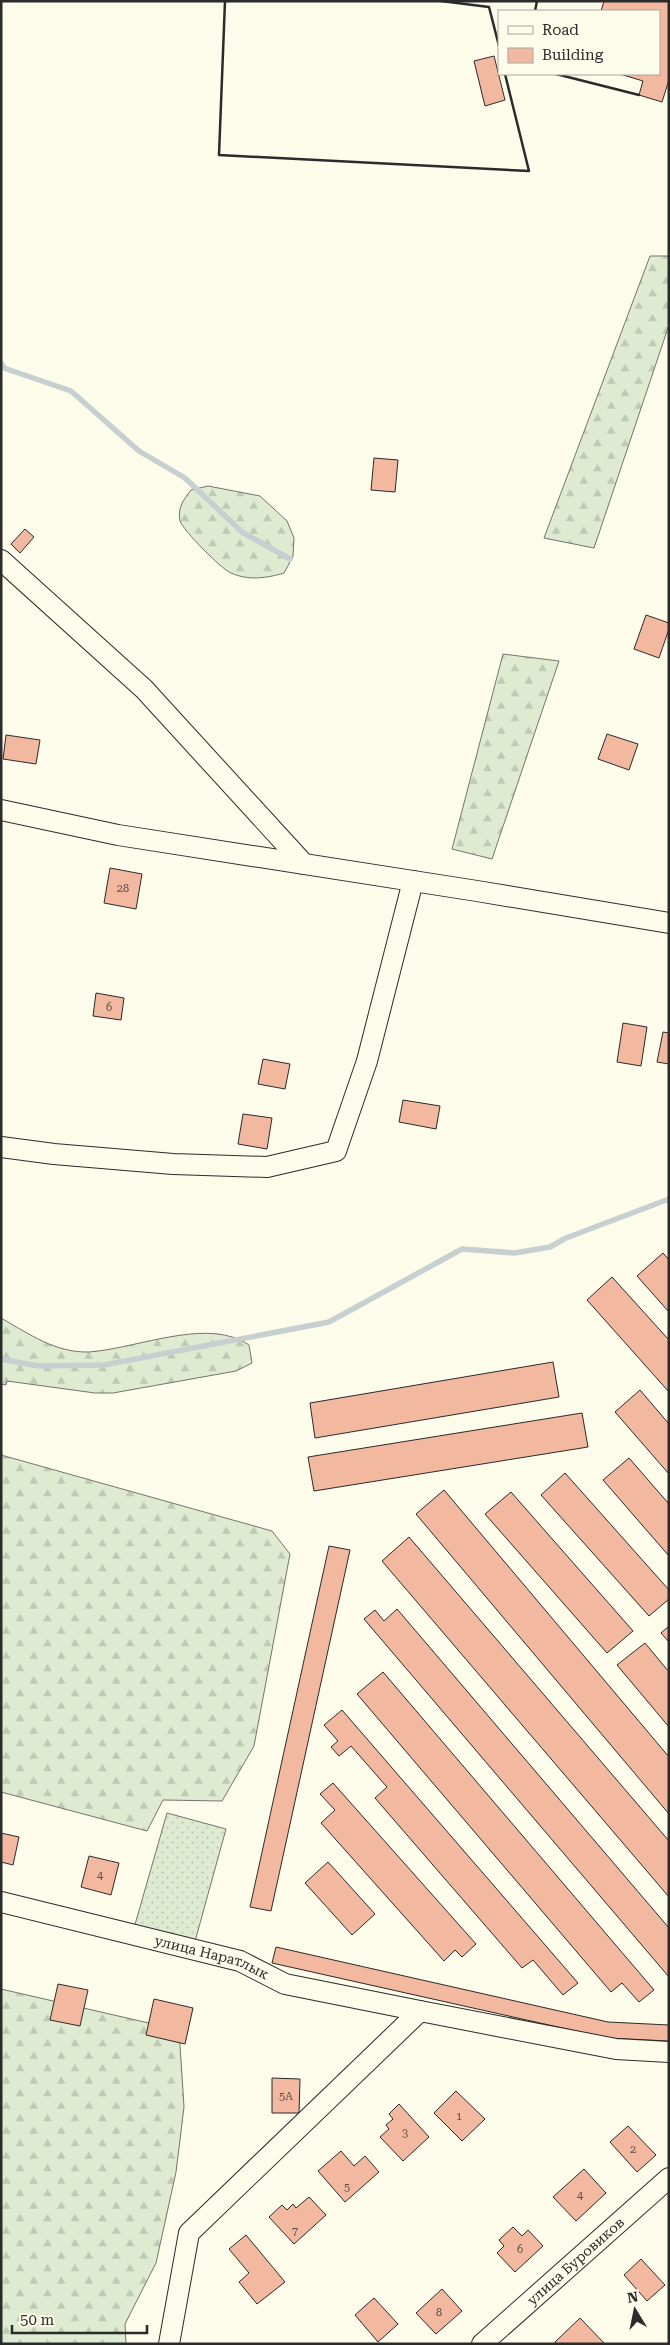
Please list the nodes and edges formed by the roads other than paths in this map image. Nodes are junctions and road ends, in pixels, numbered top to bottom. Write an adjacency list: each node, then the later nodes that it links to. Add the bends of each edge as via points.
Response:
1 (1, 560): 3 (street, via 144,689)
2 (1, 810): 3 (street, via 118,835)
3 (304, 864): 4 (street)
4 (413, 881): 5 (street); 6 (street, via 367,1062 336,1151 267,1167 155,1162)
5 (669, 923)
6 (1, 1147)
7 (1, 1902): 8 (street, улица Наратлык, via 240,1961 285,1984)
8 (420, 2011): 9 (street, улица Наратлык, via 616,2049); 11 (street, via 188,2234)
9 (669, 2052)
10 (669, 2178): 12 (street, улица Буровиков)
11 (170, 2344)
12 (482, 2344)

